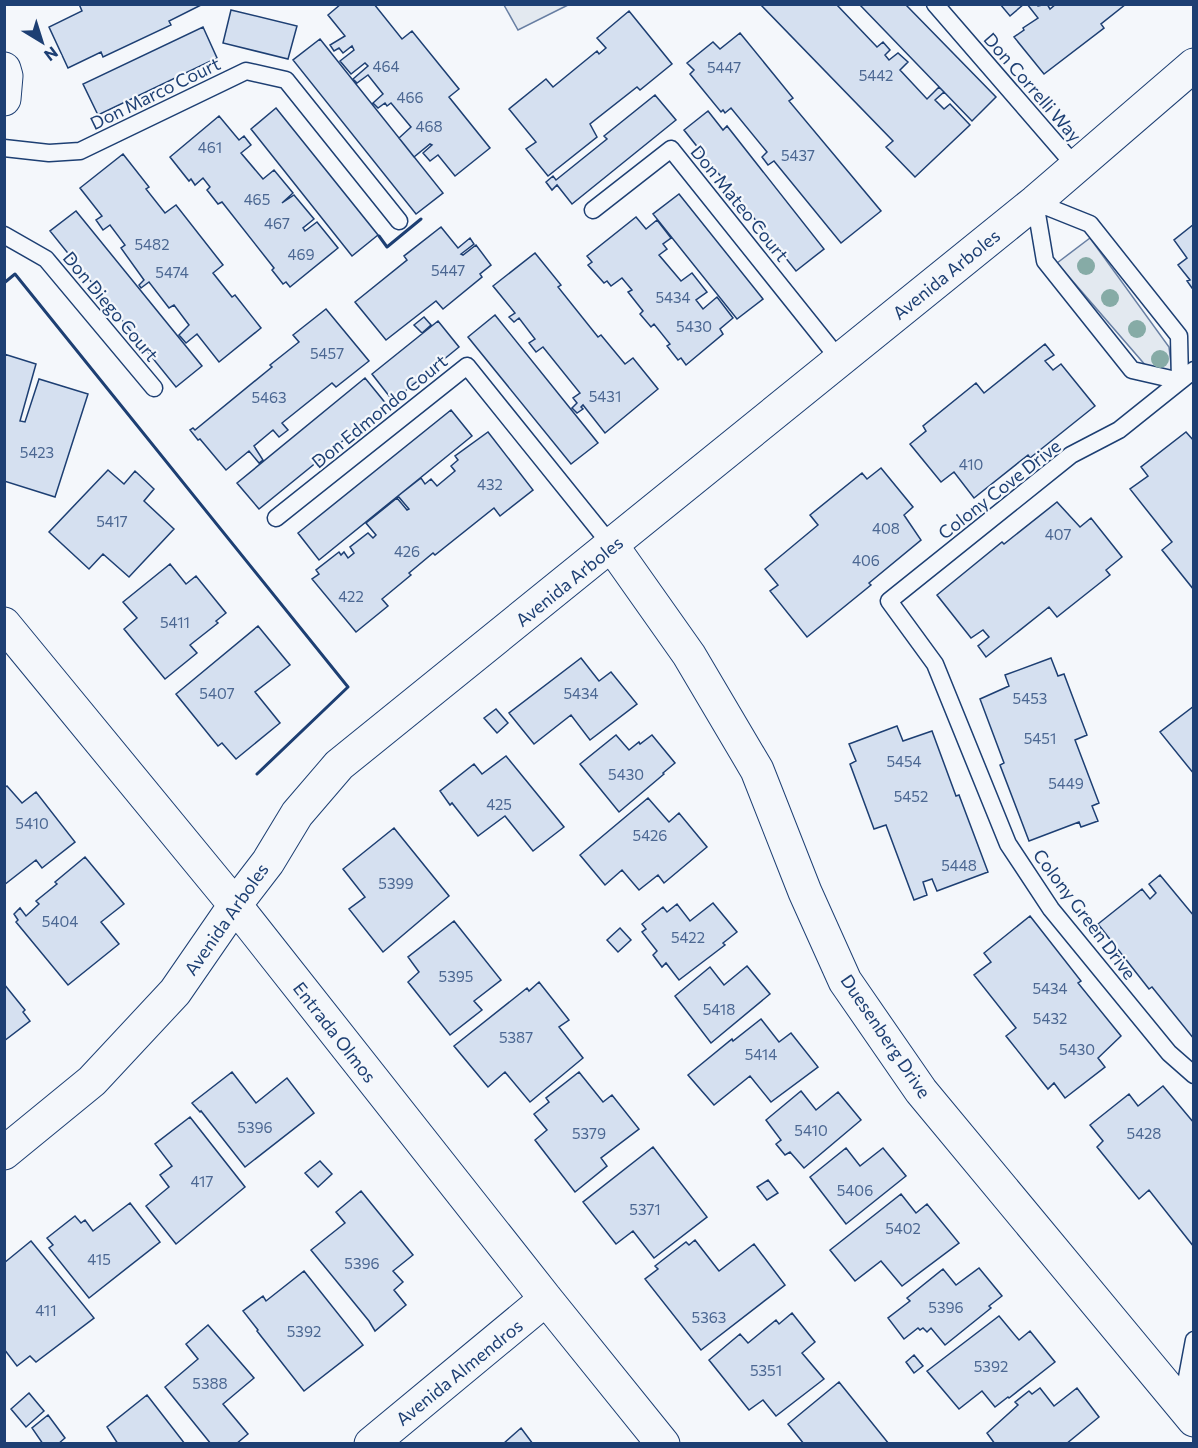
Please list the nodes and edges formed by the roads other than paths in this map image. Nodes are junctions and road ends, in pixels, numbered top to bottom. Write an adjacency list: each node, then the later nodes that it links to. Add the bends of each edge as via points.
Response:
1 (936, 5): 6 (lane, Don Correlli Way)
2 (1194, 65): 6 (street, Avenida Arboles)
3 (4, 69): 4 (street)
4 (4, 99)
5 (4, 148): 9 (lane, Don Marco Court, via 49,153 80,151 246,71 286,80)
6 (1077, 168): 7 (street, Avenida Arboles)
7 (1035, 202): 11 (street, Avenida Arboles); 13 (lane, via 1090,224 1179,336); 13 (lane, via 1045,261 1132,370)
8 (593, 210): 11 (lane, Don Mateo Court, via 671,149)
9 (399, 221)
10 (4, 235): 14 (lane, Don Diego Court, via 46,260)
11 (839, 359): 16 (street, Avenida Arboles)
12 (1194, 370): 13 (lane, Colony Cove Drive)
13 (1180, 381): 17 (lane, Colony Cove Drive, via 1119,430 1071,455)
14 (154, 388)
15 (276, 518): 16 (lane, Don Edmondo Court, via 467,366)
16 (612, 546): 19 (street, Avenida Arboles, via 339,765 297,814); 24 (street, Duesenberg Drive, via 689,655 757,770 845,981 921,1091)
17 (889, 601): 20 (lane, Colony Green Drive, via 935,664 1008,844 1052,909 1170,1053)
18 (4, 624): 19 (street, Entrada Olmos)
19 (235, 905): 21 (street, Avenida Arboles, via 175,992 93,1081); 22 (street, Entrada Olmos)
20 (1194, 1075)
21 (4, 1153)
22 (546, 1299): 25 (street, Avenida Almendros); 26 (street, Entrada Olmos)
23 (1194, 1340): 24 (lane)
24 (1190, 1409)
25 (371, 1443)
26 (663, 1443)

